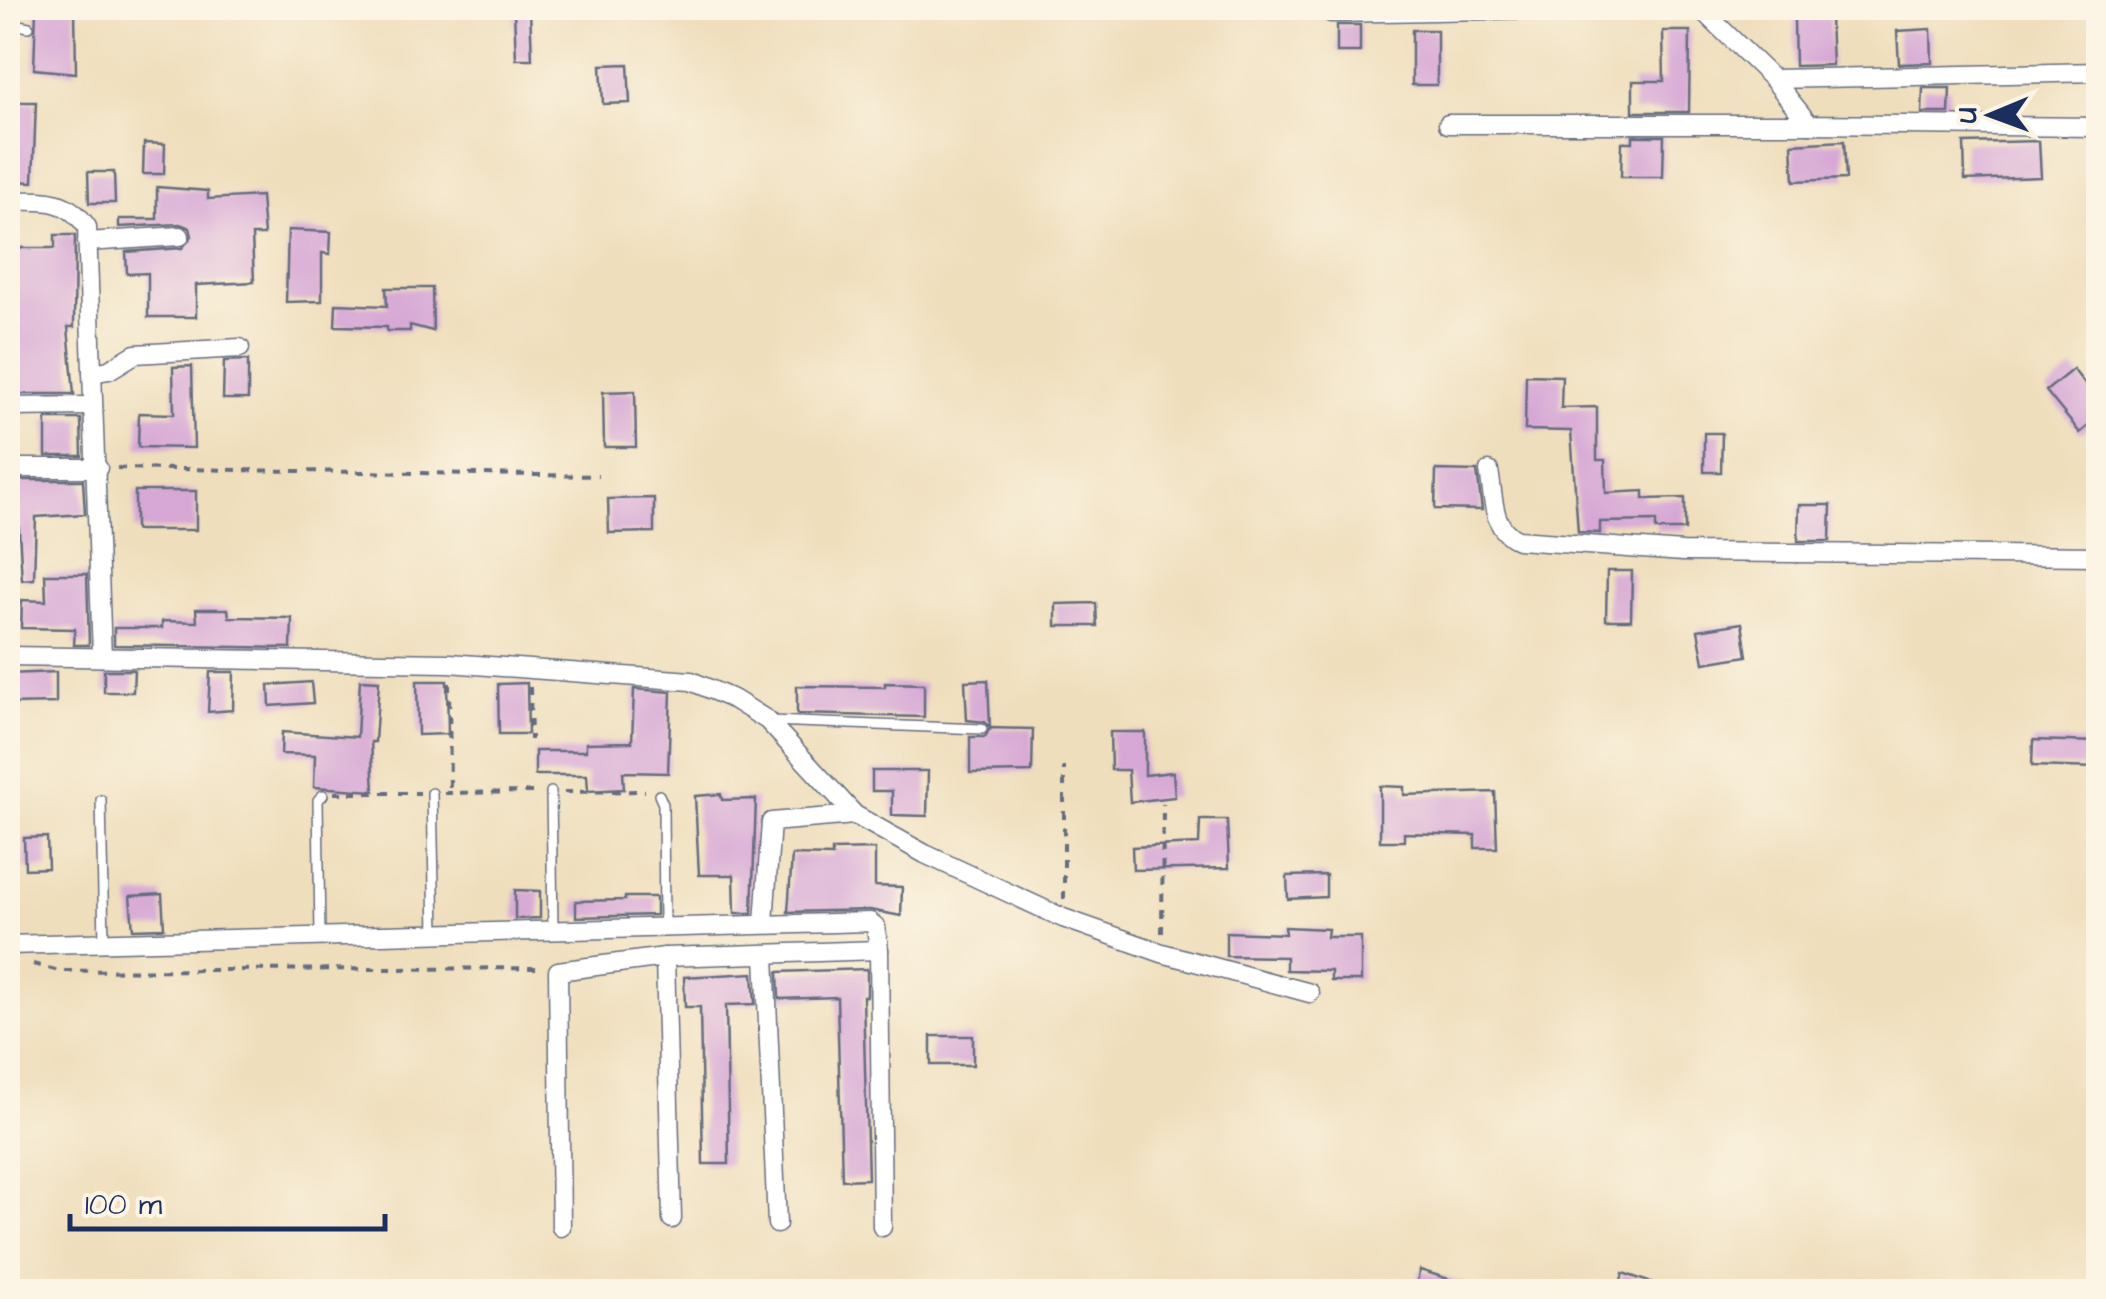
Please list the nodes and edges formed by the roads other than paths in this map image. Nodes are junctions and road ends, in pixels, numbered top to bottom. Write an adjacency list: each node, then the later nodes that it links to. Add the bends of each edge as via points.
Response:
1 (1590, 8): 3 (street)
2 (1693, 8): 7 (street)
3 (1331, 12)
4 (8, 23): 5 (lane)
5 (29, 27)
6 (2098, 72): 7 (street)
7 (1773, 79): 9 (street)
8 (1448, 124): 9 (street)
9 (1809, 124): 10 (street)
10 (2098, 127)
11 (8, 201): 13 (street, via 70,206 87,226)
12 (180, 236): 13 (street)
13 (87, 242): 15 (street)
14 (240, 348): 15 (street, via 135,354 110,370)
15 (92, 372): 16 (street)
16 (93, 406): 17 (street); 19 (street)
17 (8, 407)
18 (12, 468): 19 (street)
19 (98, 468): 23 (street)
20 (1490, 471): 21 (street, via 1498,523 1518,540 1683,552)
21 (2098, 556)
22 (8, 656): 23 (street)
23 (102, 657): 24 (street, via 449,663 691,680)
24 (767, 720): 25 (lane); 31 (street)
25 (982, 729)
26 (551, 792): 34 (lane)
27 (432, 793): 35 (lane)
28 (323, 794): 36 (lane)
29 (659, 795): 33 (lane)
30 (101, 800): 37 (lane)
31 (855, 816): 32 (street, via 770,822); 42 (street, via 1064,918)
32 (764, 923): 33 (street); 38 (street, via 864,920 876,927)
33 (664, 926): 34 (street)
34 (553, 930): 35 (street)
35 (435, 933): 36 (street)
36 (320, 936): 37 (street)
37 (104, 942): 39 (street)
38 (879, 950): 40 (street); 46 (street)
39 (13, 951)
40 (764, 956): 41 (street); 44 (street)
41 (665, 957): 43 (street); 45 (street, via 561,968 557,975)
42 (1310, 993)
43 (672, 1219)
44 (776, 1224)
45 (560, 1227)
46 (882, 1227)

